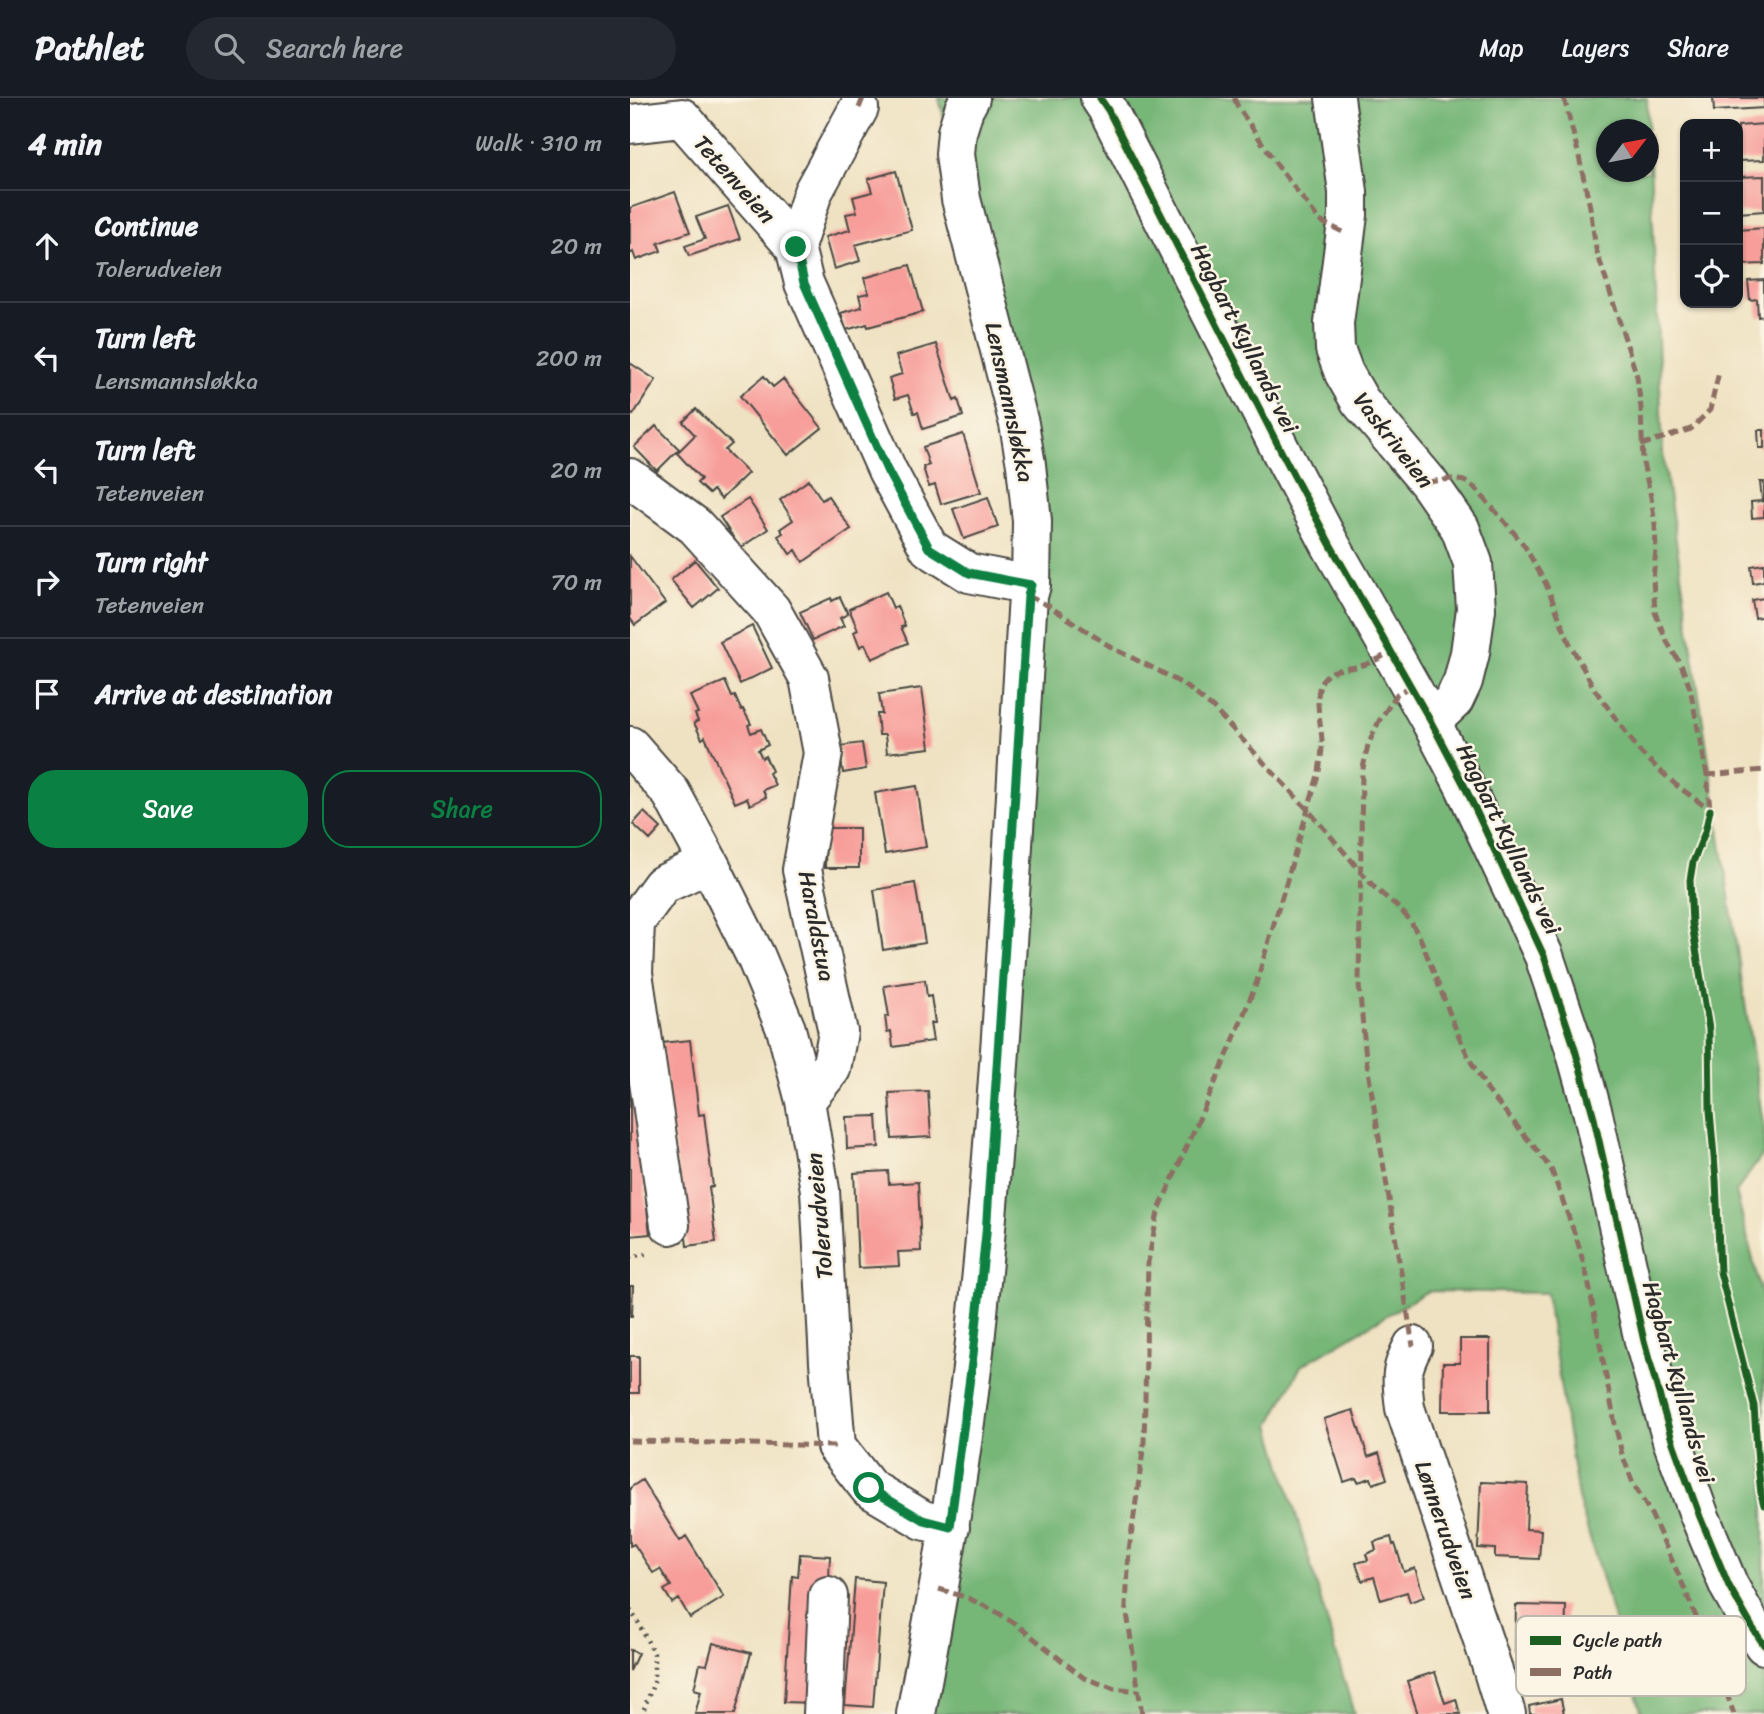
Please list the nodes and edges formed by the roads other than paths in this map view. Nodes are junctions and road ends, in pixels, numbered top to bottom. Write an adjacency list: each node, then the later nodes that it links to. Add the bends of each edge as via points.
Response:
1 (970, 98): 8 (street, Lensmannsløkka, via 957,132 955,154 961,199 1019,424 1032,520)
2 (1100, 98): 9 (street, Hagbart Kyllands vei, via 1330,544)
3 (1335, 98): 9 (street, Vaskriveien, via 1348,215 1334,323 1335,349 1360,401 1428,482 1460,528 1474,563 1476,609 1468,663 1454,700)
4 (859, 108): 6 (street, Tetenveien, via 813,192)
5 (630, 124): 6 (street, Tetenveien, via 681,118)
6 (796, 247): 8 (street, Tetenveien, via 804,283 887,470 929,548 969,573)
7 (630, 478): 12 (street, Haraldstua, via 695,526 763,601 809,678 823,753 802,870 838,1032 831,1069)
8 (1031, 585): 15 (street, Lensmannsløkka, via 986,1234)
9 (1431, 722): 18 (street, Hagbart Kyllands vei, via 1544,956 1593,1114 1644,1341 1672,1440 1700,1517)
10 (630, 746): 11 (street, Tolerudveien, via 671,793)
11 (709, 863): 12 (street, Tolerudveien, via 786,1029); 13 (street, via 662,885 635,922 633,973)
12 (805, 1101): 15 (street, Tolerudveien, via 820,1190 836,1446 869,1488 923,1520)
13 (670, 1225)
14 (1413, 1346): 22 (street, Lønnerudveien, via 1402,1372 1405,1408)
15 (950, 1527): 21 (street, Lensmannsløkka)
16 (828, 1596): 20 (street)
17 (1746, 1616): 19 (street, Hagbart Kyllands vei)
18 (1746, 1616)
19 (1764, 1645)
20 (823, 1714)
21 (916, 1714)
22 (1506, 1714)

